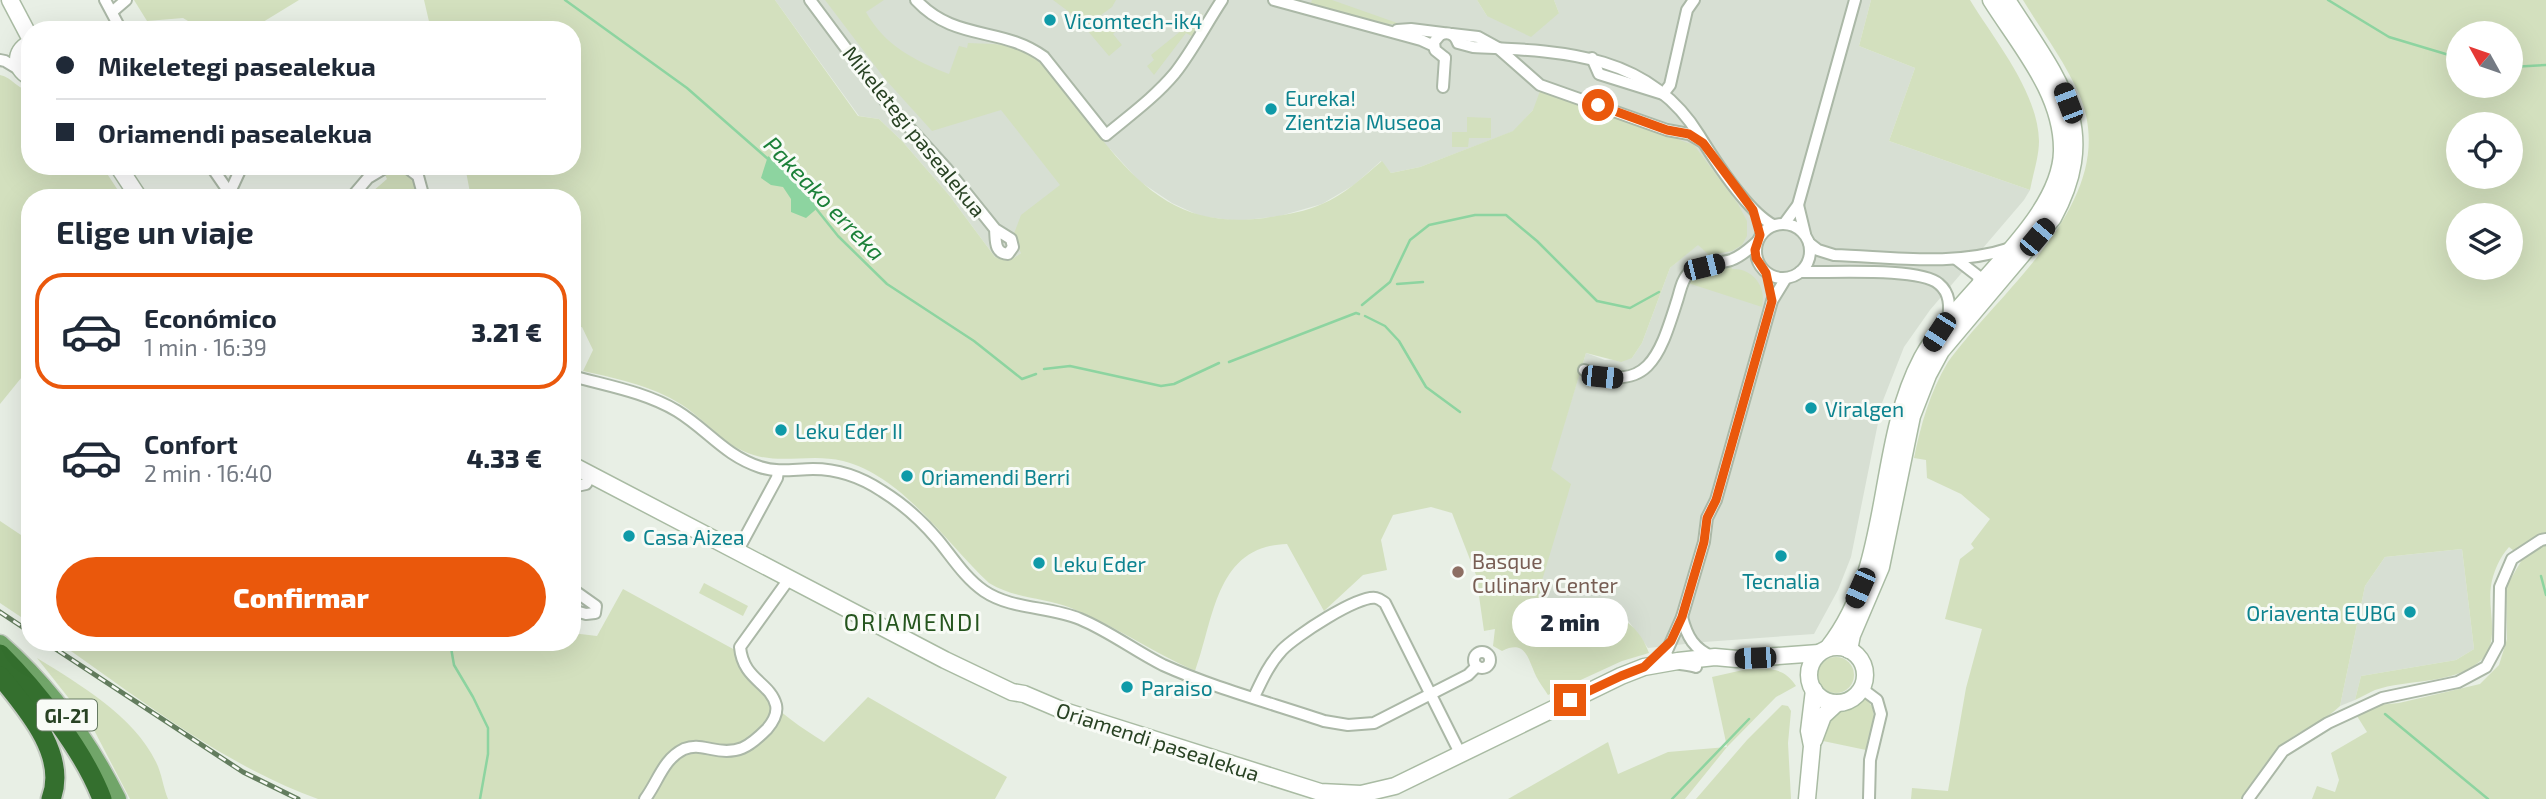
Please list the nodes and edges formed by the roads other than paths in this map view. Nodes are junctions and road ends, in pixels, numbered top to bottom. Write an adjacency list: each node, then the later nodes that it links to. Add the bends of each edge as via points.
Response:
1 (105, 0): 12 (street)
2 (126, 0): 12 (street)
3 (810, 0): 31 (street, Mikeletegi pasealekua, via 886,102)
4 (916, 0): 5 (street, via 948,24 1021,42 1035,50 1106,135 1175,73)
5 (1222, 0)
6 (1274, 0): 14 (street)
7 (1694, 0): 24 (street, via 1687,10 1670,85)
8 (1855, 0): 28 (street)
9 (1991, 0): 34 (street, via 2050,94 2062,144 2058,179 2044,208)
10 (2007, 0): 42 (street, via 2063,90 2073,124 2073,170 2053,218)
11 (9, 2): 15 (street)
12 (112, 12): 13 (street)
13 (116, 21)
14 (1387, 31): 16 (street, via 1411,29); 17 (street)
15 (21, 32)
16 (1452, 41): 17 (street, via 1436,38); 19 (street); 19 (street, via 1478,37); 20 (street)
17 (1434, 46): 20 (street)
18 (21, 48): 21 (street)
19 (1498, 48): 24 (street, via 1592,58 1630,72); 25 (street, via 1540,85 1689,134)
20 (1445, 58): 23 (street)
21 (3, 61): 22 (street)
22 (21, 72)
23 (1443, 87)
24 (1663, 94): 25 (street, via 1684,114)
25 (1703, 143): 29 (street)
26 (373, 175): 27 (street)
27 (359, 189)
28 (1798, 205): 30 (street); 33 (street)
29 (1753, 210): 30 (street); 32 (street)
30 (1778, 224): 32 (street); 33 (street, via 1799,229)
31 (995, 229)
32 (1758, 238): 35 (street); 37 (street, via 1756,258)
33 (1807, 239): 36 (street, via 1818,250 1835,255); 38 (street, via 1809,259)
34 (2011, 248): 36 (street); 40 (street)
35 (1732, 260): 37 (street); 43 (street, via 1697,268 1685,278 1670,323 1651,362 1641,372 1619,379)
36 (1956, 260): 40 (street, via 1978,276)
37 (1763, 269): 39 (street); 41 (street)
38 (1800, 272): 39 (street); 42 (street, via 1930,278 1947,293)
39 (1786, 278): 41 (street)
40 (1980, 284): 42 (street)
41 (1772, 301): 54 (street)
42 (1952, 327): 57 (street, via 1919,394 1881,567); 58 (street, via 1923,356 1912,379 1867,571 1843,625)
43 (1584, 370)
44 (581, 379): 46 (street, via 653,399 693,422 723,449)
45 (581, 470): 47 (street, Oriamendi pasealekua)
46 (778, 471): 50 (street); 72 (street, via 831,470 867,482 924,525 984,591 1013,603 1080,618 1165,665)
47 (591, 475): 48 (street); 50 (street, Oriamendi pasealekua)
48 (581, 485)
49 (2544, 539): 86 (street, via 2512,559 2500,587 2499,643 2486,667 2458,682 2382,698 2328,723 2283,751)
50 (737, 552): 51 (street, Oriamendi pasealekua)
51 (789, 579): 70 (street, Oriamendi pasealekua); 81 (street, via 740,647 745,668 774,699 777,713 773,722 745,749 720,751 696,746 678,753)
52 (581, 595): 53 (street, via 596,606 595,613)
53 (581, 613)
54 (1682, 617): 55 (street); 60 (street, via 1690,639 1703,653)
55 (1671, 641): 63 (street, via 1666,653); 65 (street)
56 (0, 643): 80 (main road, GI-21, via 69,718)
57 (1849, 650): 58 (street); 69 (street, via 1864,668)
58 (1824, 651): 61 (street, Oriamendi pasealekua); 68 (street, via 1810,665)
59 (0, 654): 79 (highway, via 57,722)
60 (1715, 657): 62 (street, Oriamendi pasealekua); 63 (street, Oriamendi pasealekua)
61 (1783, 657): 62 (street, Oriamendi pasealekua); 68 (street, via 1796,665)
62 (1737, 659): 66 (street, Oriamendi pasealekua)
63 (1675, 662): 65 (street, Oriamendi pasealekua); 66 (street)
64 (1477, 666): 71 (street)
65 (1644, 667): 76 (street, Oriamendi pasealekua)
66 (1696, 667): 75 (street, Oriamendi pasealekua, via 1615,685)
67 (0, 676): 78 (highway, via 33,720 51,754 56,775)
68 (1811, 685): 73 (street, via 1821,698); 74 (street)
69 (1861, 688): 73 (street, via 1853,698); 85 (street, via 1877,700 1881,713 1870,760)
70 (1012, 692): 76 (street, Oriamendi pasealekua, via 1329,793 1361,794 1395,786); 82 (street, Oriamendi pasealekua, via 1045,712)
71 (1430, 694): 72 (street, via 1363,725 1336,724); 72 (street, via 1385,603 1368,598 1291,640 1265,672); 76 (street)
72 (1254, 697)
73 (1837, 703): 74 (street, via 1823,716)
74 (1812, 746): 84 (street)
75 (1485, 751): 76 (street); 77 (street, Oriamendi pasealekua)
76 (1461, 755): 77 (street)
77 (1424, 782): 83 (street, Oriamendi pasealekua)
78 (51, 799)
79 (102, 799)
80 (117, 799)
81 (645, 799)
82 (1316, 799)
83 (1377, 799)
84 (1807, 799)
85 (1869, 799)
86 (2248, 799)

